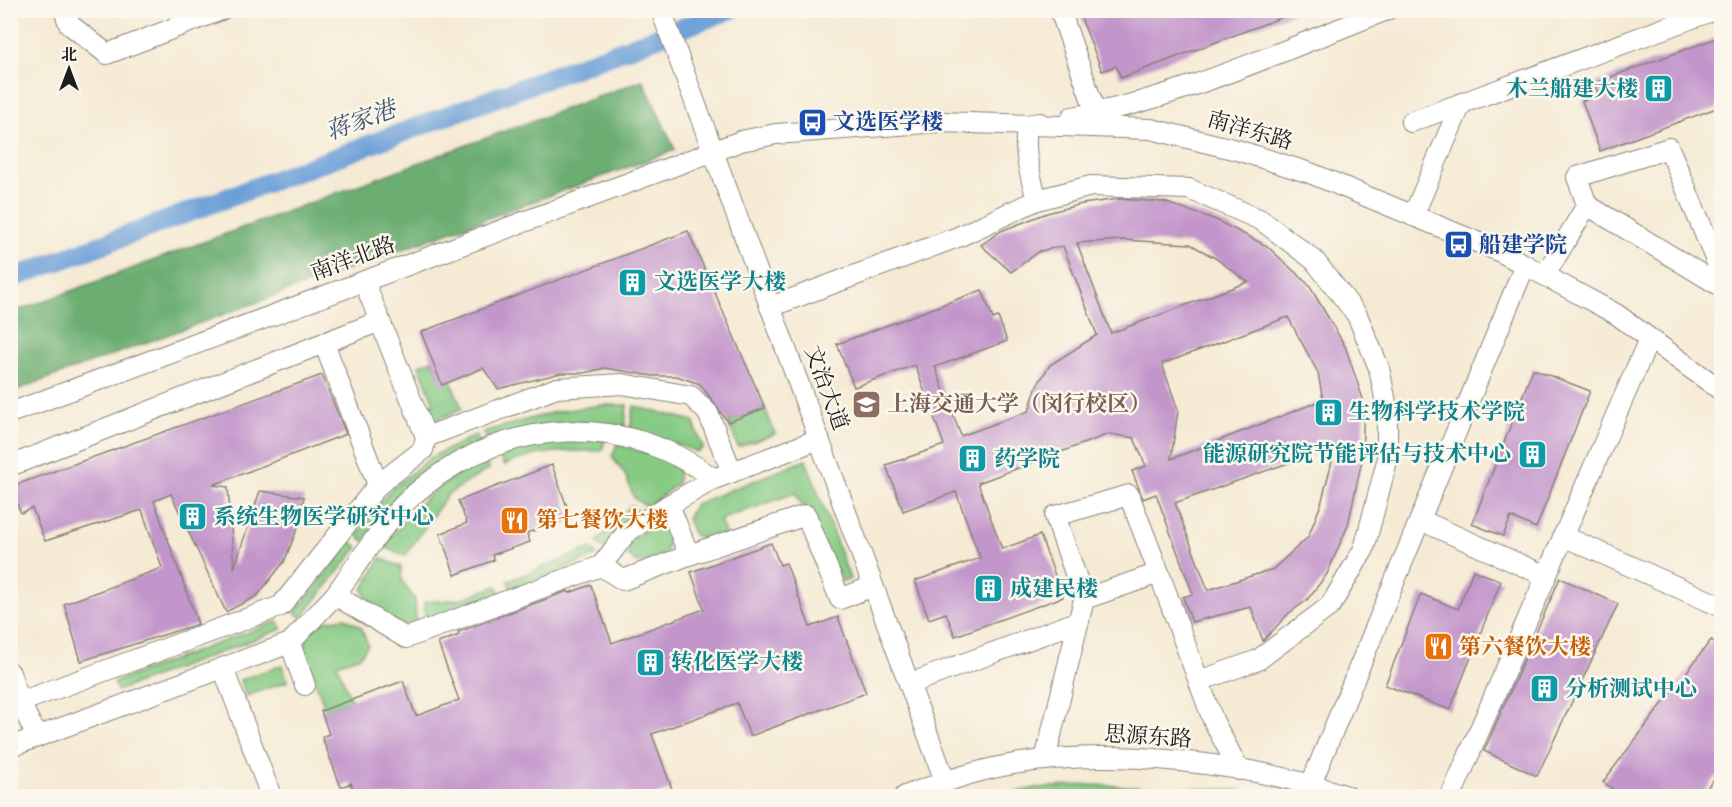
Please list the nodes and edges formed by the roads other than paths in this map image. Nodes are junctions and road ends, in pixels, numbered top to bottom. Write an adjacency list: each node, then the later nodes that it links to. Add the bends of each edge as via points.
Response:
1 (64, 10): 2 (lane, via 69,24 107,54)
2 (221, 10)
3 (661, 10): 11 (lane, 文治大道)
4 (1060, 10): 8 (lane)
5 (1388, 10): 8 (lane, via 1196,83)
6 (1714, 10): 7 (lane)
7 (1461, 104): 9 (lane); 14 (lane)
8 (1096, 113): 10 (lane)
9 (1411, 122)
10 (1027, 125): 11 (lane, 南洋东路, via 939,122 812,130 776,134); 12 (lane, via 1025,155); 14 (lane, 南洋东路, via 1151,129 1310,173)
11 (713, 151): 18 (lane, 南洋北路); 20 (lane, 文治大道)
12 (1037, 200): 20 (lane, via 958,237); 48 (lane, via 1091,186 1189,189 1261,219 1322,269 1358,315 1379,369 1387,408 1387,460 1364,549 1330,606 1258,660)
13 (1587, 204): 16 (lane); 17 (lane, via 1577,177 1669,148); 19 (lane)
14 (1413, 216): 15 (lane, 南洋东路)
15 (1525, 265): 16 (lane, 南洋东路); 33 (lane)
16 (1545, 275): 22 (lane, 南洋东路, via 1616,314)
17 (1722, 275)
18 (364, 281): 21 (lane); 25 (lane, 南洋北路)
19 (1722, 287)
20 (770, 307): 27 (lane, 文治大道)
21 (380, 321): 23 (lane); 26 (lane)
22 (1649, 339): 24 (lane, 南洋东路); 34 (lane)
23 (324, 343): 28 (lane); 31 (lane)
24 (1722, 391)
25 (10, 413)
26 (426, 437): 29 (lane, via 558,388 622,384 690,396 708,413); 31 (lane, via 423,450)
27 (819, 439): 29 (lane); 39 (lane, 文治大道)
28 (10, 466)
29 (732, 472): 30 (lane)
30 (714, 479): 32 (lane); 40 (lane, via 694,464 650,444 585,430 505,440 462,460 423,487 388,523)
31 (378, 485): 42 (lane)
32 (669, 505): 35 (lane); 36 (lane, via 627,532)
33 (1420, 520): 38 (lane); 57 (lane)
34 (1563, 536): 38 (lane); 43 (lane)
35 (689, 555): 36 (lane, via 622,580); 39 (lane, via 806,515 840,599)
36 (601, 566): 40 (lane, via 406,638)
37 (1159, 573): 41 (lane); 41 (lane, via 1129,495 1055,516); 48 (lane)
38 (1546, 576): 61 (lane)
39 (873, 586): 49 (lane, 文治大道)
40 (335, 596): 45 (lane)
41 (1084, 599): 44 (lane)
42 (281, 606): 45 (lane); 51 (lane)
43 (1722, 607)
44 (1079, 621): 49 (lane); 54 (lane)
45 (294, 638): 46 (lane); 50 (lane)
46 (224, 668): 52 (lane); 58 (lane)
47 (10, 673): 51 (lane)
48 (1199, 681): 55 (lane, via 1213,720)
49 (909, 684): 56 (lane, 文治大道)
50 (305, 685)
51 (20, 702): 52 (lane)
52 (38, 737): 53 (lane)
53 (10, 747)
54 (1045, 760): 55 (lane, 思源东路, via 1154,760); 56 (lane, 思源东路)
55 (1239, 770): 57 (lane, 思源东路)
56 (945, 782): 59 (lane, 思源东路)
57 (1311, 784): 60 (lane, 思源东路)
58 (271, 796)
59 (905, 796)
60 (1347, 796)
61 (1451, 796)

